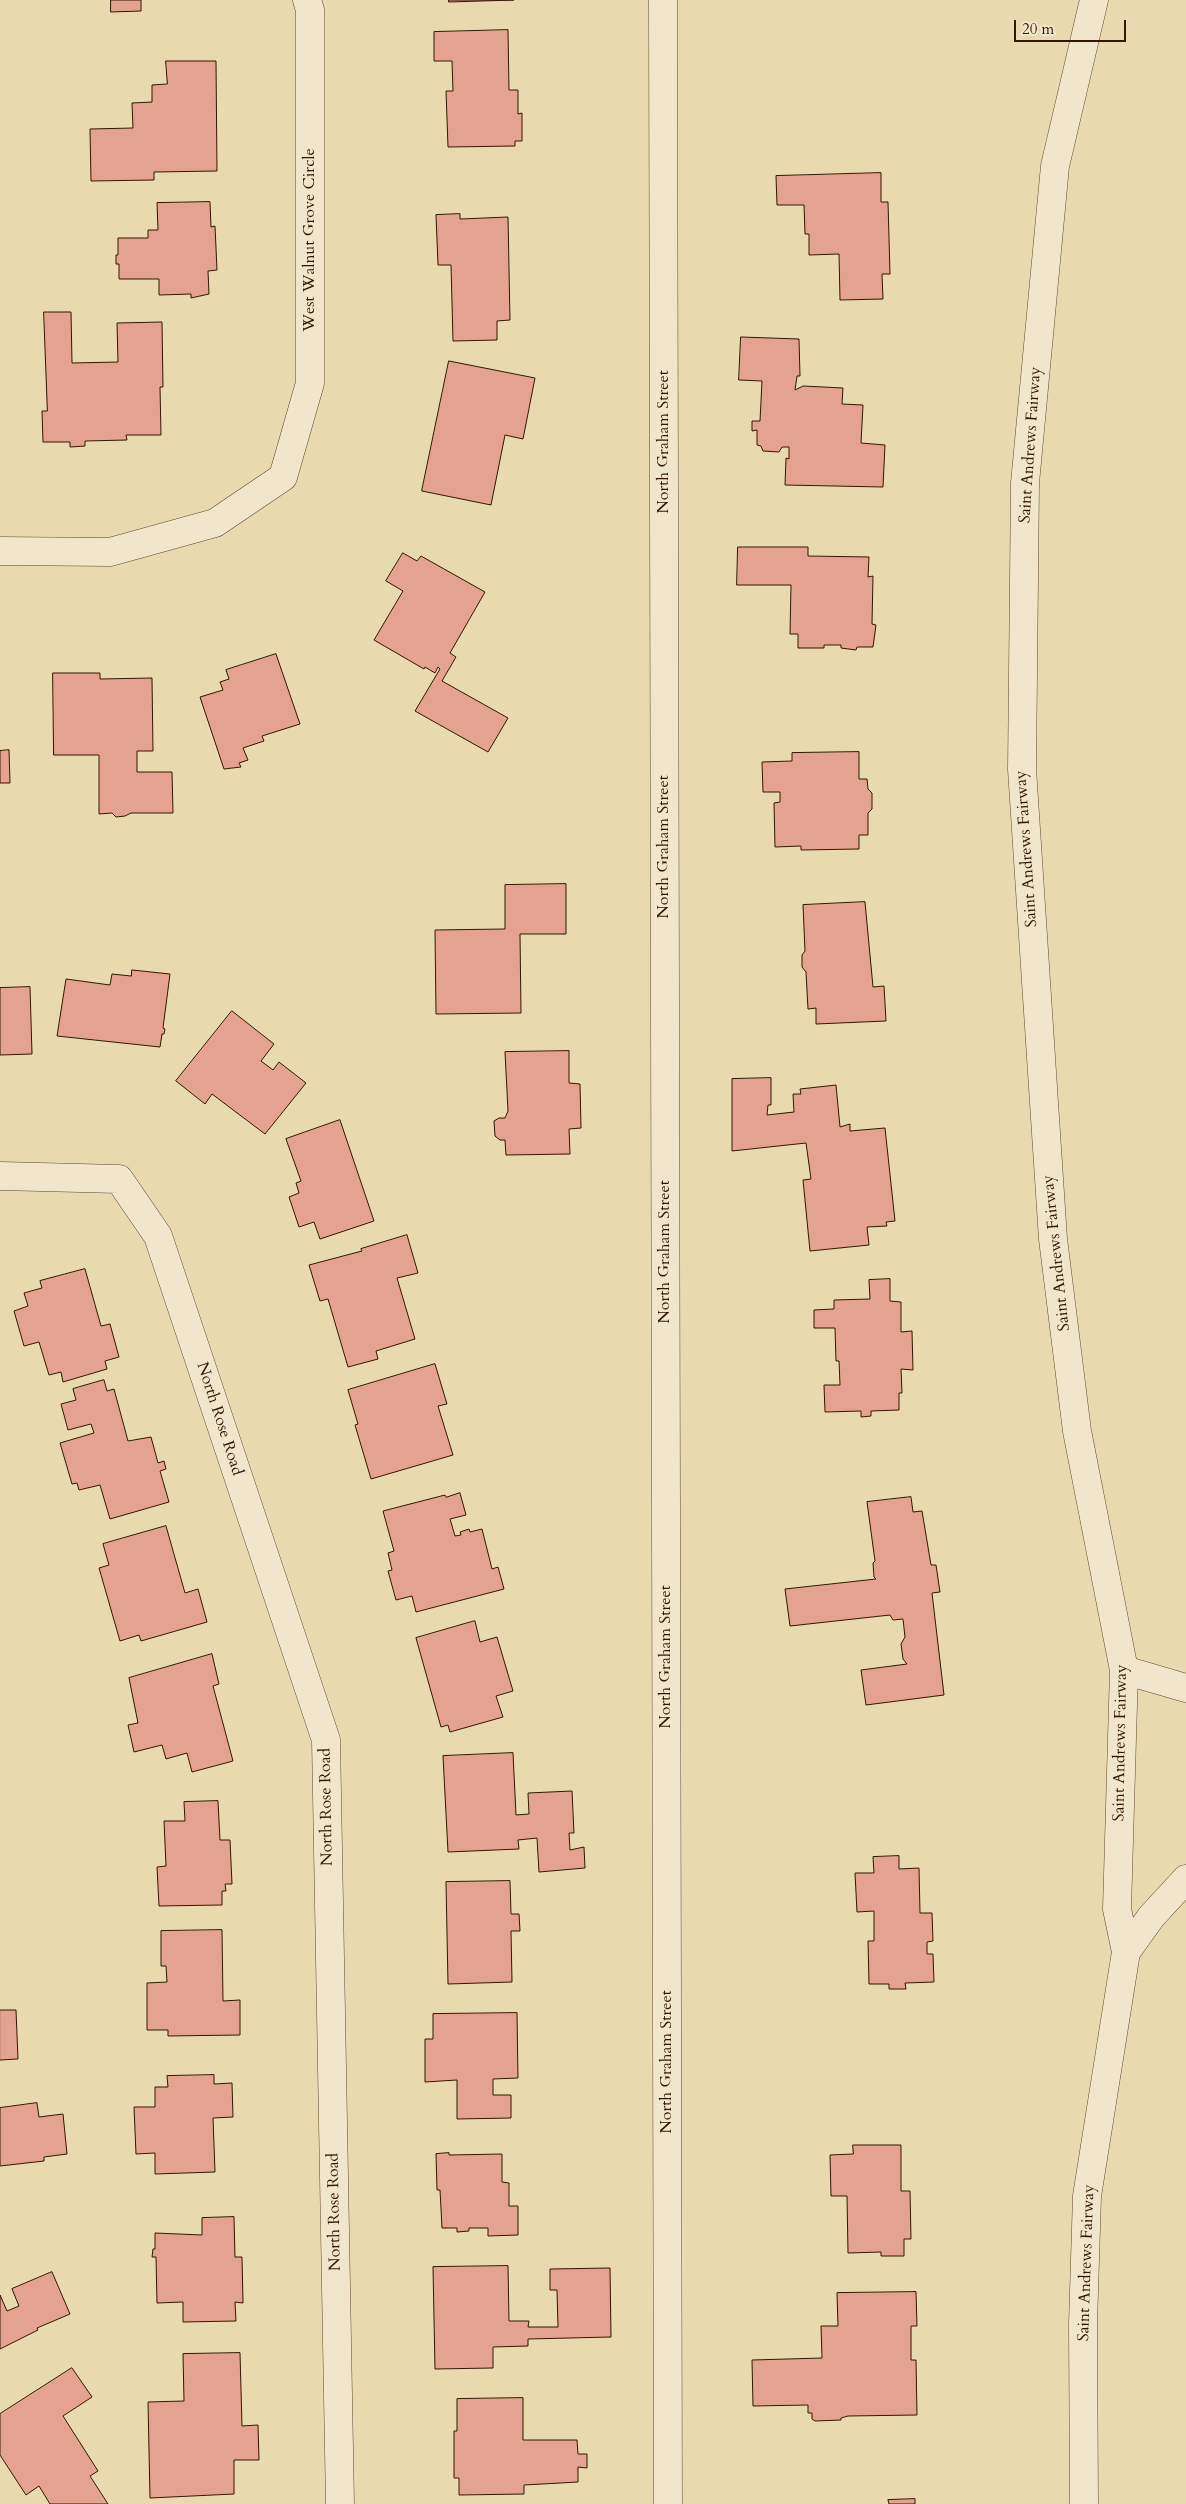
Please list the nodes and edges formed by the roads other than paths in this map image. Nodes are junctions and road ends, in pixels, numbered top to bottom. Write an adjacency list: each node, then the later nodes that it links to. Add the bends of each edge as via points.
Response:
1 (307, 0): 4 (street, West Walnut Grove Circle, via 310,10 310,383 282,477 215,523 110,552)
2 (663, 0): 11 (street, North Graham Street)
3 (1094, 0): 6 (street, Saint Andrews Fairway, via 1055,166 1026,473 1022,770 1053,1239 1078,1431)
4 (0, 551)
5 (0, 1176): 10 (street, North Rose Road, via 119,1179 158,1236 326,1740)
6 (1124, 1670): 7 (street); 9 (street, Saint Andrews Fairway, via 1117,1909)
7 (1186, 1688)
8 (1186, 1879): 9 (street)
9 (1126, 1952): 12 (street, Saint Andrews Fairway, via 1087,2196 1083,2324)
10 (340, 2504)
11 (668, 2504)
12 (1084, 2504)

